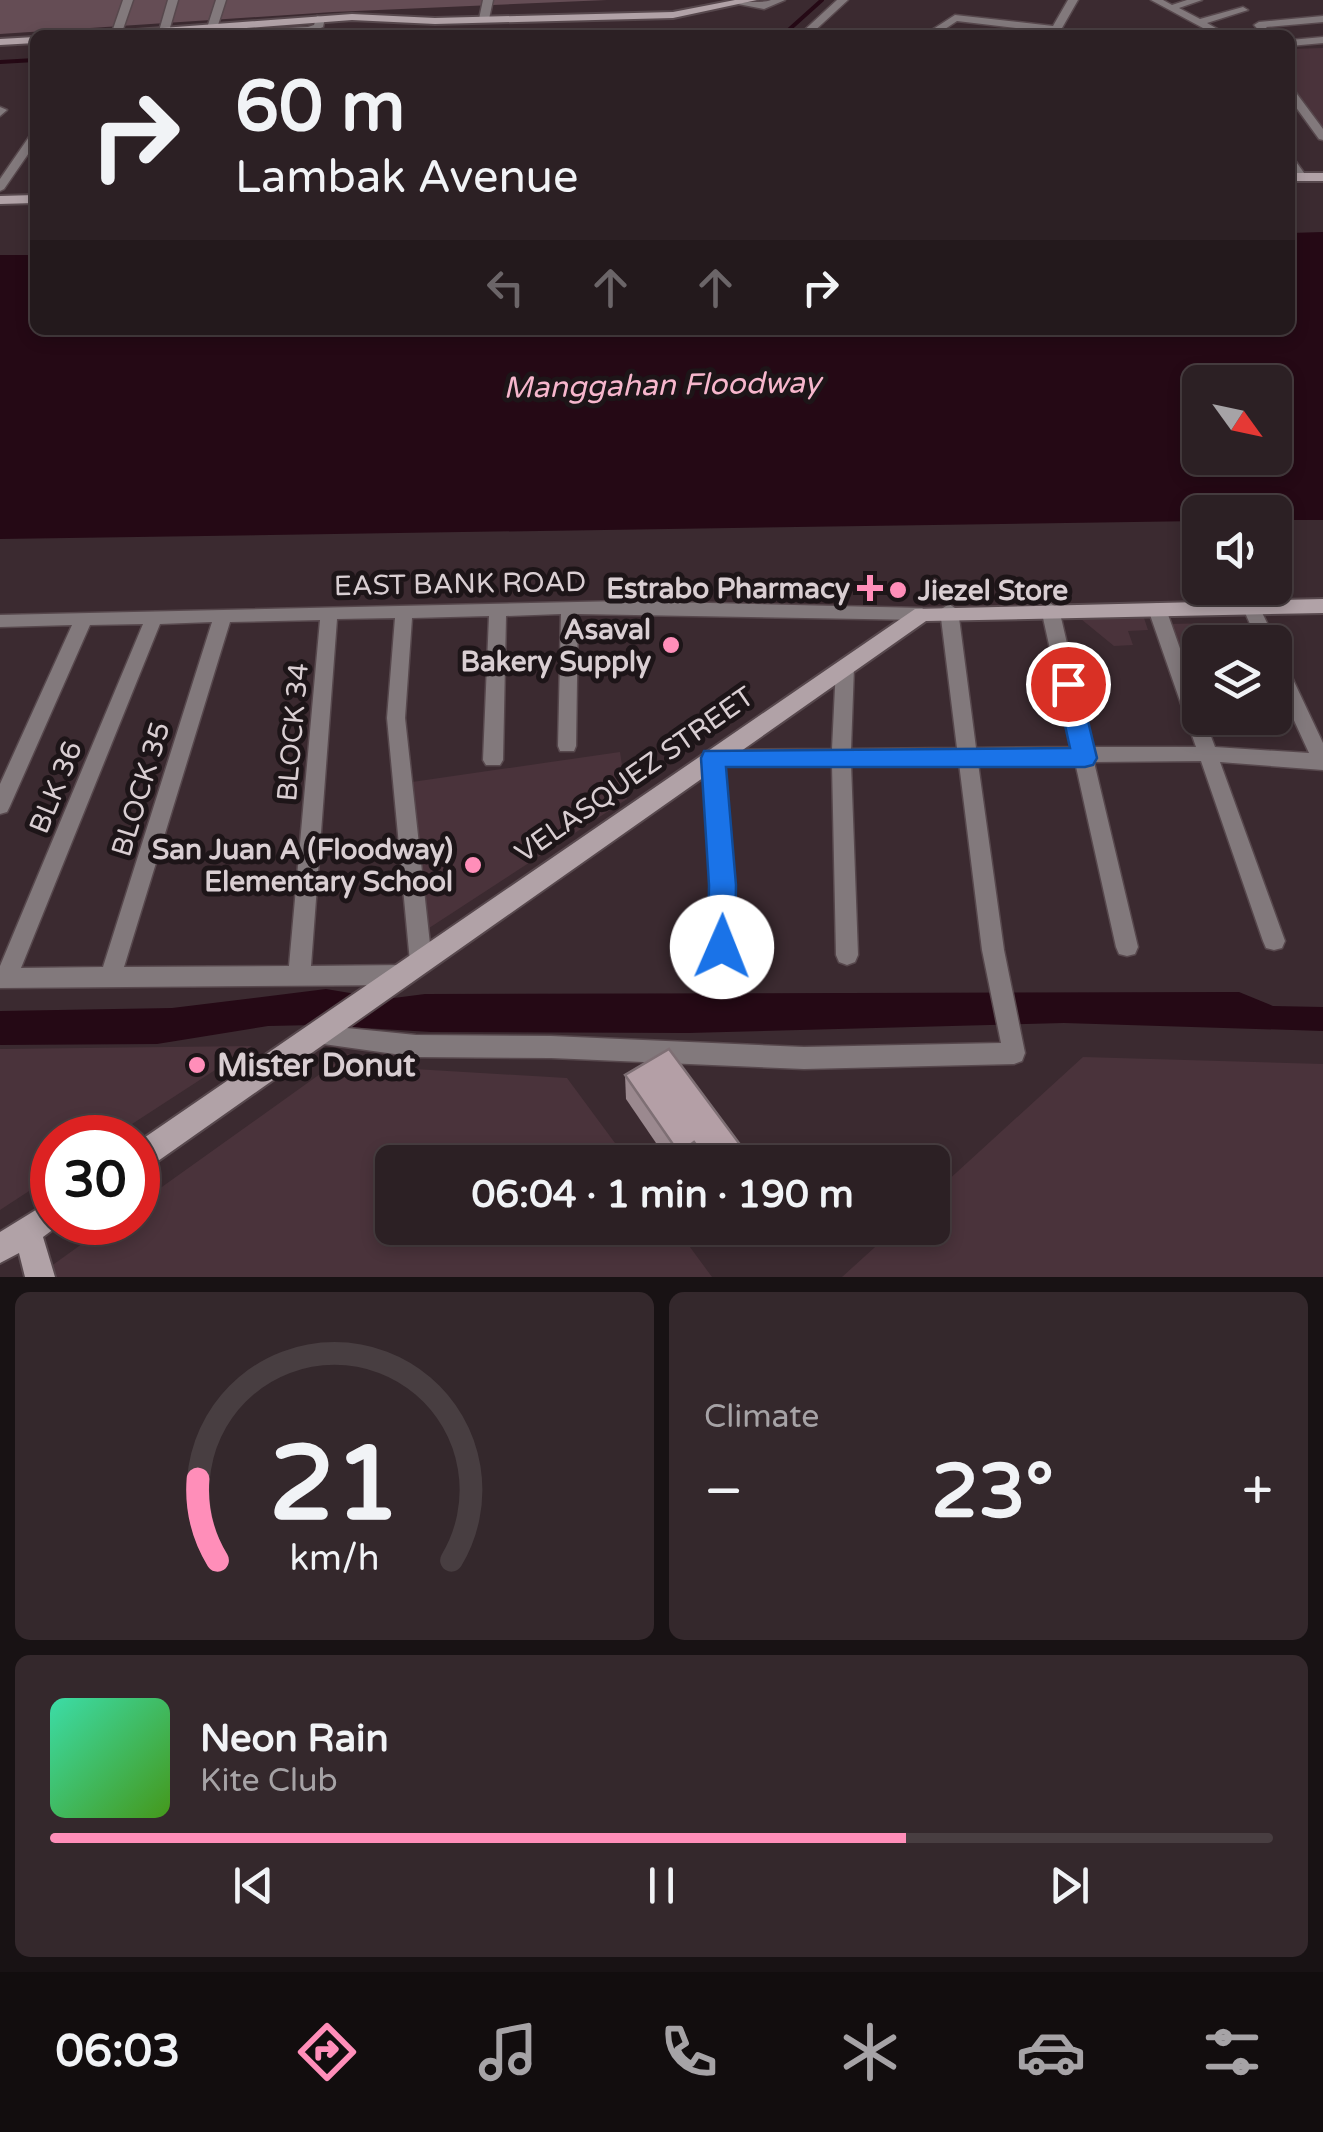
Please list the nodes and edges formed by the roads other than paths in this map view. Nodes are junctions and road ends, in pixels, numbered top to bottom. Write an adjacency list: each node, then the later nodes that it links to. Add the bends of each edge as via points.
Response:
1 (128, 0): 16 (street)
2 (172, 0): 17 (street)
3 (222, 0): 18 (street)
4 (488, 0): 14 (street)
5 (780, 0): 10 (street)
6 (843, 0): 20 (street)
7 (1073, 0): 23 (street)
8 (1156, 0): 11 (street)
9 (1197, 0): 11 (street)
10 (748, 2): 14 (street, via 673,16)
11 (1171, 8): 15 (street)
12 (1243, 10): 15 (street)
13 (1323, 19): 25 (street, via 1259,25)
14 (484, 20): 19 (street, via 320,18)
15 (1200, 22): 24 (street)
16 (115, 30)
17 (164, 30)
18 (214, 30)
19 (228, 30)
20 (810, 30)
21 (937, 30): 22 (street, via 955,18)
22 (1039, 30)
23 (1054, 30)
24 (1214, 30)
25 (1264, 30)
26 (30, 40): 28 (street)
27 (1323, 40): 29 (street)
28 (0, 42)
29 (1295, 42)
30 (1295, 99): 31 (street)
31 (1323, 137)
32 (30, 143): 35 (street)
33 (1296, 177): 34 (street)
34 (1323, 177)
35 (0, 187)
36 (30, 199): 37 (street)
37 (0, 200)
38 (1251, 606): 39 (street); 42 (street); 52 (street)
39 (1323, 606)
40 (570, 608): 43 (street, EAST BANK ROAD); 47 (street, EAST BANK ROAD); 55 (street)
41 (1050, 609): 42 (street); 44 (street); 59 (street)
42 (1156, 609): 56 (street)
43 (498, 610): 45 (street, EAST BANK ROAD); 61 (street)
44 (949, 610): 47 (street); 58 (street)
45 (404, 612): 46 (street, EAST BANK ROAD); 68 (street, via 397,739)
46 (330, 614): 48 (street, EAST BANK ROAD); 69 (street, BLOCK 34)
47 (922, 614): 53 (street, VELASQUEZ STREET)
48 (223, 616): 49 (street, EAST BANK ROAD); 71 (street, BLOCK 35)
49 (154, 617): 50 (street, EAST BANK ROAD); 70 (street, BLK 36)
50 (84, 619): 51 (street, EAST BANK ROAD); 63 (street)
51 (0, 621)
52 (1260, 625)
53 (845, 666): 57 (street, VELASQUEZ STREET); 60 (street)
54 (1292, 695): 62 (street)
55 (566, 746)
56 (1210, 754): 59 (street); 62 (street); 64 (street)
57 (713, 758): 60 (street); 65 (street); 68 (street, VELASQUEZ STREET)
58 (966, 758): 59 (street); 60 (street); 72 (street, via 1012,1042 804,1058 416,1046)
59 (1085, 758): 66 (street)
60 (841, 759): 67 (street)
61 (493, 760)
62 (1323, 762)
63 (0, 806)
64 (1274, 941)
65 (722, 947)
66 (1126, 947)
67 (847, 955)
68 (413, 968): 69 (street); 72 (street, VELASQUEZ STREET)
69 (300, 974): 71 (street)
70 (3, 978): 71 (street)
71 (110, 979)
72 (317, 1034): 73 (street, VELASQUEZ STREET)
73 (160, 1143)
74 (30, 1229): 75 (street)
75 (27, 1231): 76 (street); 77 (street)
76 (0, 1249)
77 (40, 1277)

